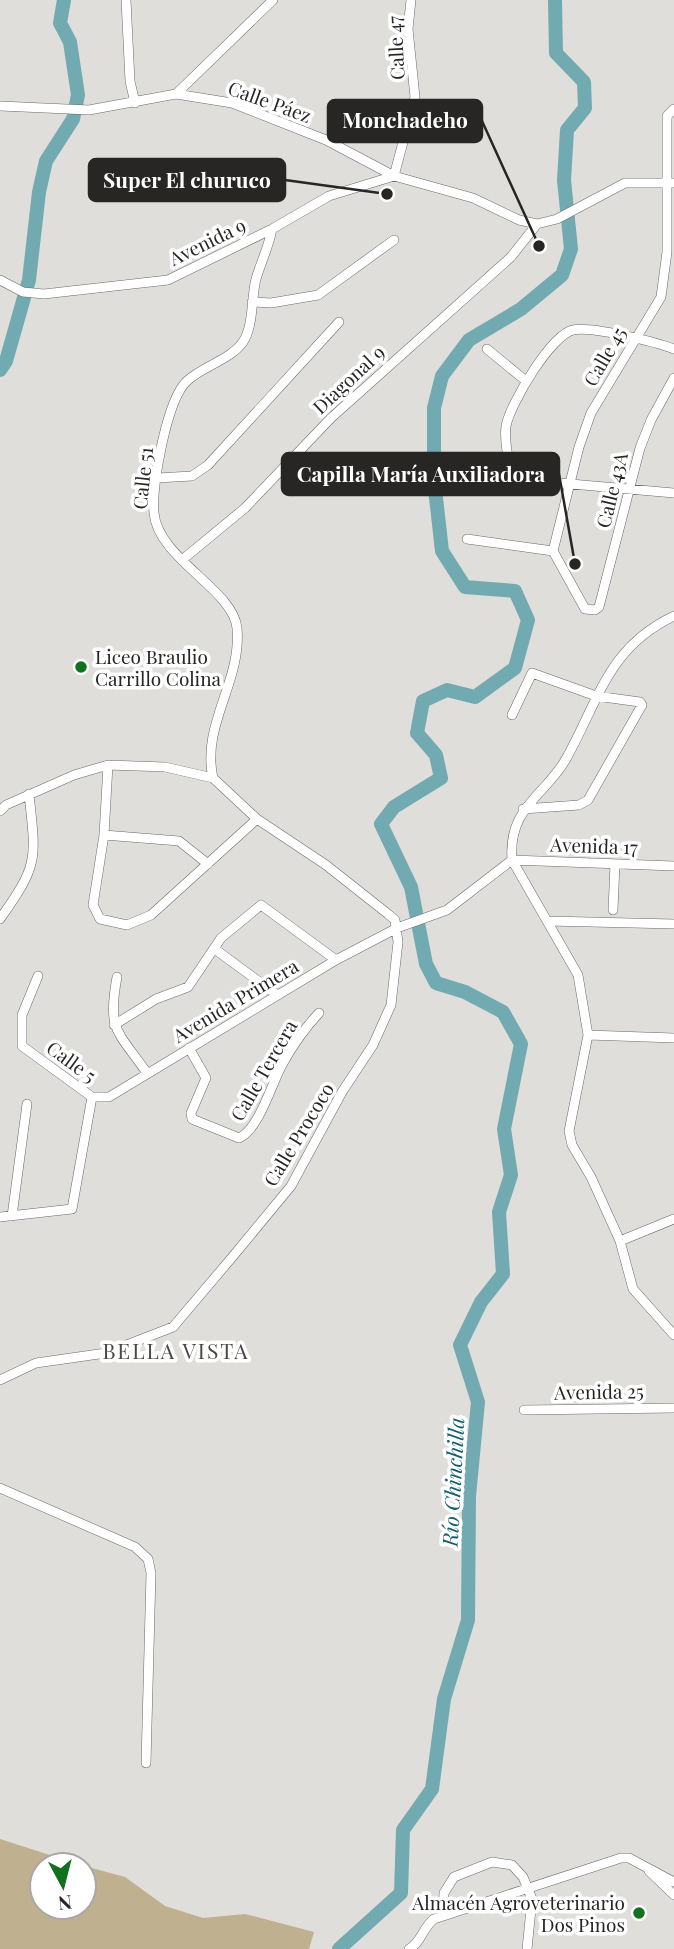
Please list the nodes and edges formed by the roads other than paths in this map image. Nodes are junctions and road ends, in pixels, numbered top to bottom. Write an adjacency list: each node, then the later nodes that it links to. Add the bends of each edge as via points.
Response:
1 (127, 0): 5 (street)
2 (273, 0): 4 (street)
3 (411, 0): 8 (street, Calle 47, via 408,29 415,97)
4 (176, 94): 5 (street, Calle Páez); 8 (street, Calle Páez, via 232,103 326,140)
5 (135, 103): 6 (street, Calle Páez, via 89,110)
6 (0, 106)
7 (674, 109): 9 (street, Calle 45, via 667,116)
8 (394, 176): 10 (street, via 473,198); 11 (street, Avenida 9, via 329,196)
9 (671, 183): 10 (street, via 625,183 557,219); 16 (street, Calle 45, via 661,297)
10 (537, 224): 29 (street, Diagonal 9, via 511,257 331,418 245,508)
11 (272, 229): 13 (street, Avenida 9, via 168,280 40,294 23,292); 14 (street, Calle 51)
12 (394, 240): 14 (street, via 318,295)
13 (0, 280)
14 (252, 302): 22 (street, Calle 51, via 242,343 187,380 180,390 165,429)
15 (339, 322): 22 (street, via 208,465 192,476)
16 (634, 338): 18 (street); 20 (street, via 571,331); 24 (street, Calle 45, via 592,413)
17 (488, 349): 20 (street)
18 (674, 349)
19 (674, 378): 25 (street, Calle 43A, via 651,420)
20 (526, 382): 23 (street, via 506,424)
21 (457, 474): 23 (street)
22 (157, 478): 29 (street, Calle 51, via 154,513 166,541)
23 (513, 479): 24 (street)
24 (572, 485): 25 (street); 28 (street, Calle 45)
25 (630, 490): 26 (street); 28 (street, Calle 43A, via 599,607 585,609)
26 (674, 493)
27 (467, 539): 28 (street)
28 (553, 551)
29 (182, 560): 34 (street, Calle 51, via 230,610 237,628 236,654 209,747)
30 (674, 616): 31 (street, via 625,651)
31 (596, 696): 32 (street, via 532,673); 36 (street, via 566,759); 36 (street, via 642,705 584,803)
32 (512, 715)
33 (108, 765): 34 (street, via 165,767); 35 (street); 39 (street)
34 (213, 778): 38 (street)
35 (29, 794): 37 (street); 45 (street, via 34,842 31,872)
36 (523, 809): 40 (street)
37 (0, 811)
38 (257, 819): 41 (street); 48 (street, via 346,881 388,914)
39 (104, 835): 41 (street, via 179,841); 41 (street, via 93,905 100,919 127,925 151,915)
40 (512, 860): 42 (street, Avenida 17); 46 (street); 48 (street, via 458,902)
41 (208, 864)
42 (615, 864): 43 (street, Avenida 17); 44 (street)
43 (674, 866)
44 (613, 910)
45 (0, 919)
46 (548, 921): 47 (street); 56 (street, via 578,975)
47 (674, 924)
48 (397, 928): 50 (street, Avenida Primera); 67 (street, Calle Prococo, via 391,1005 373,1045 291,1186 198,1298 173,1326 106,1353 36,1363)
49 (216, 950): 50 (street, via 221,938 261,905); 53 (street); 55 (street, via 188,987 156,999)
50 (336, 960): 53 (street, Avenida Primera)
51 (38, 976): 60 (street, Calle 5, via 22,1015 22,1046)
52 (117, 977): 55 (street)
53 (276, 995): 58 (street, Avenida Primera)
54 (319, 1013): 58 (street, Calle Tercera, via 282,1063 250,1131 239,1138 192,1119 206,1078)
55 (114, 1025): 59 (street)
56 (588, 1035): 57 (street); 65 (street, via 569,1131)
57 (674, 1038)
58 (189, 1048): 59 (street, Avenida Primera)
59 (147, 1073): 60 (street, Avenida Primera, via 108,1097)
60 (92, 1097): 62 (street, via 72,1209)
61 (27, 1104): 62 (street)
62 (12, 1216): 63 (street)
63 (0, 1217)
64 (674, 1219): 65 (street)
65 (620, 1241): 66 (street, via 633,1289)
66 (674, 1335)
67 (0, 1380)
68 (674, 1408): 69 (street, Avenida 25)
69 (524, 1410)
70 (0, 1488): 71 (street, via 135,1547 148,1559 152,1573)
71 (146, 1763)
72 (648, 1870): 73 (street); 74 (street, via 621,1858); 75 (street)
73 (674, 1882)
74 (529, 1888): 76 (street); 76 (street, via 512,1865 492,1861 454,1877 444,1893); 78 (street)
75 (674, 1895)
76 (443, 1916): 77 (street, via 427,1924)
77 (409, 1949)
78 (527, 1949)

